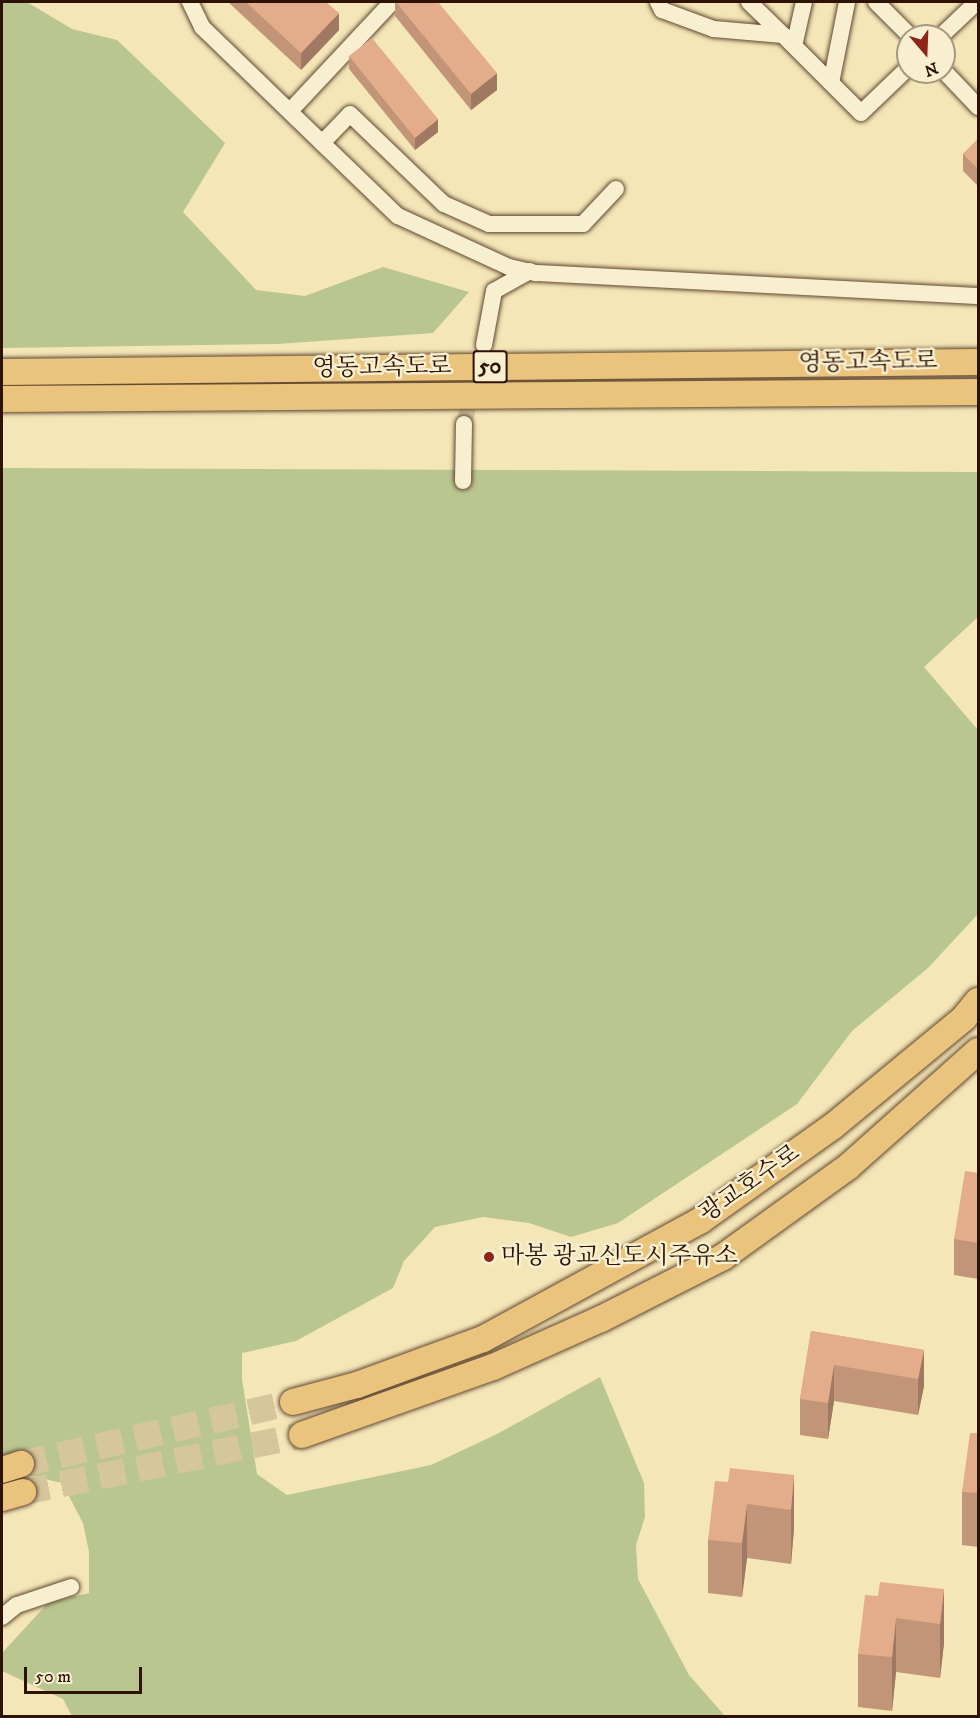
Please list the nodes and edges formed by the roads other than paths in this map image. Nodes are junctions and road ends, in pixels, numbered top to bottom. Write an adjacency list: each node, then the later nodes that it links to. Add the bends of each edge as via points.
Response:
1 (190, 2): 16 (street, via 202,27)
2 (392, 2): 16 (street)
3 (658, 2): 11 (street, via 662,10 714,29)
4 (749, 2): 11 (street)
5 (804, 2): 11 (street)
6 (847, 2): 13 (street)
7 (876, 2): 9 (street)
8 (977, 2): 10 (street)
9 (898, 24)
10 (954, 24)
11 (788, 41): 13 (street)
12 (896, 79): 13 (street, via 861,113)
13 (831, 83)
14 (956, 84): 15 (street)
15 (978, 107)
16 (290, 111): 17 (street)
17 (322, 142): 18 (street, via 350,114 444,204 489,224 583,224); 19 (street, via 398,216 470,250)
18 (616, 189)
19 (530, 272): 20 (street); 21 (street, via 494,291)
20 (978, 296)
21 (484, 345)
22 (978, 362): 23 (highway, 영동고속도로 / 50)
23 (2, 372)
24 (978, 392): 25 (highway, 영동고속도로 / 50)
25 (2, 399)
26 (464, 424): 27 (street)
27 (463, 481)
28 (978, 1002): 30 (highway, 광교호수로, via 964,1018 832,1127 701,1220 483,1339 357,1385)
29 (978, 1051): 31 (highway, 광교호수로, via 849,1166 723,1257 601,1319 494,1367)
30 (293, 1402)
31 (302, 1435)
32 (71, 1587): 33 (street, via 17,1605)
33 (2, 1617)

